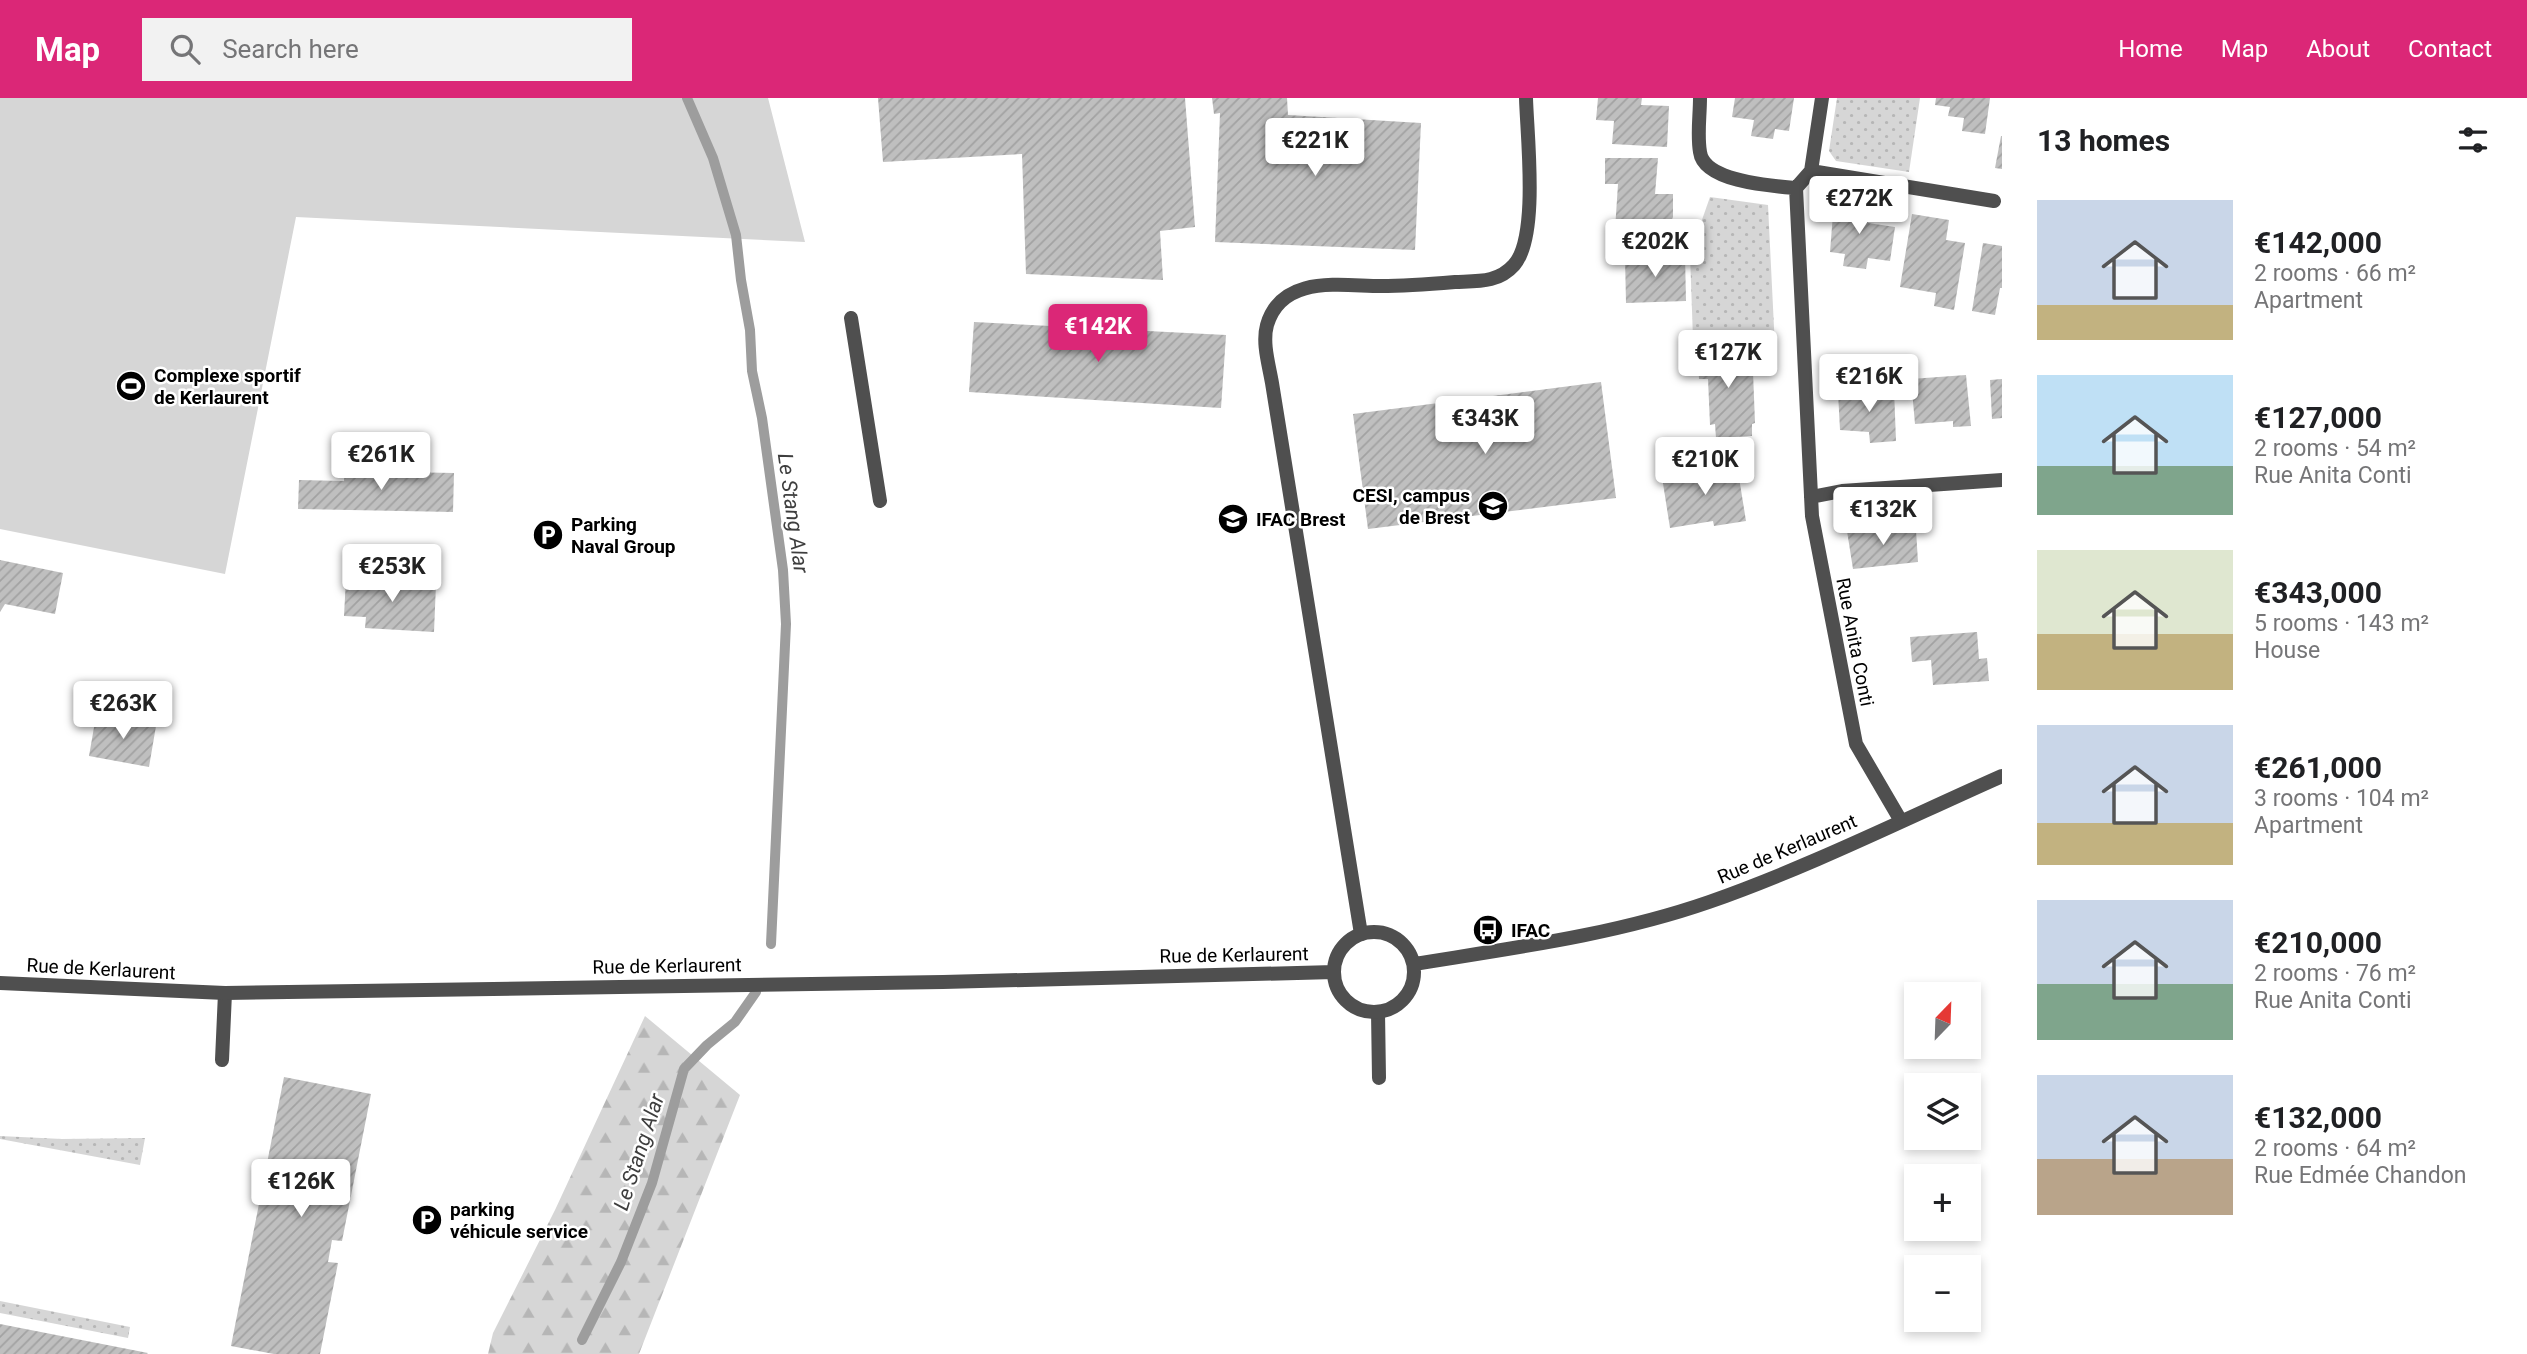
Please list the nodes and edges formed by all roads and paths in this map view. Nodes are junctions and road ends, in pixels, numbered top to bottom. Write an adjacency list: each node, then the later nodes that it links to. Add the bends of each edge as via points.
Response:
1 (1526, 98): 13 (street, via 1528,234 1515,264 1493,280 1308,286 1281,302 1267,326 1265,338)
2 (1700, 98): 5 (street, via 1700,155 1708,167 1720,175)
3 (1822, 98): 4 (street)
4 (1811, 171): 5 (street); 6 (street)
5 (1796, 188): 9 (street, Rue Anita Conti)
6 (1994, 201)
7 (851, 318): 10 (street)
8 (2002, 480): 9 (street)
9 (1811, 497): 12 (street, Rue Anita Conti, via 1856,744)
10 (880, 501)
11 (2002, 776): 12 (street, Rue de Kerlaurent)
12 (1901, 821): 14 (street, Rue de Kerlaurent, via 1708,902 1591,934)
13 (1361, 934): 14 (street, via 1388,935 1409,952); 15 (street, via 1342,949)
14 (1414, 964): 18 (street, via 1414,978 1402,1001)
15 (1334, 972): 17 (street, Rue de Kerlaurent); 18 (street, via 1343,997 1353,1006)
16 (0, 984): 17 (street, Rue de Kerlaurent)
17 (225, 993): 19 (street)
18 (1378, 1012): 20 (street)
19 (222, 1060)
20 (1379, 1078)

